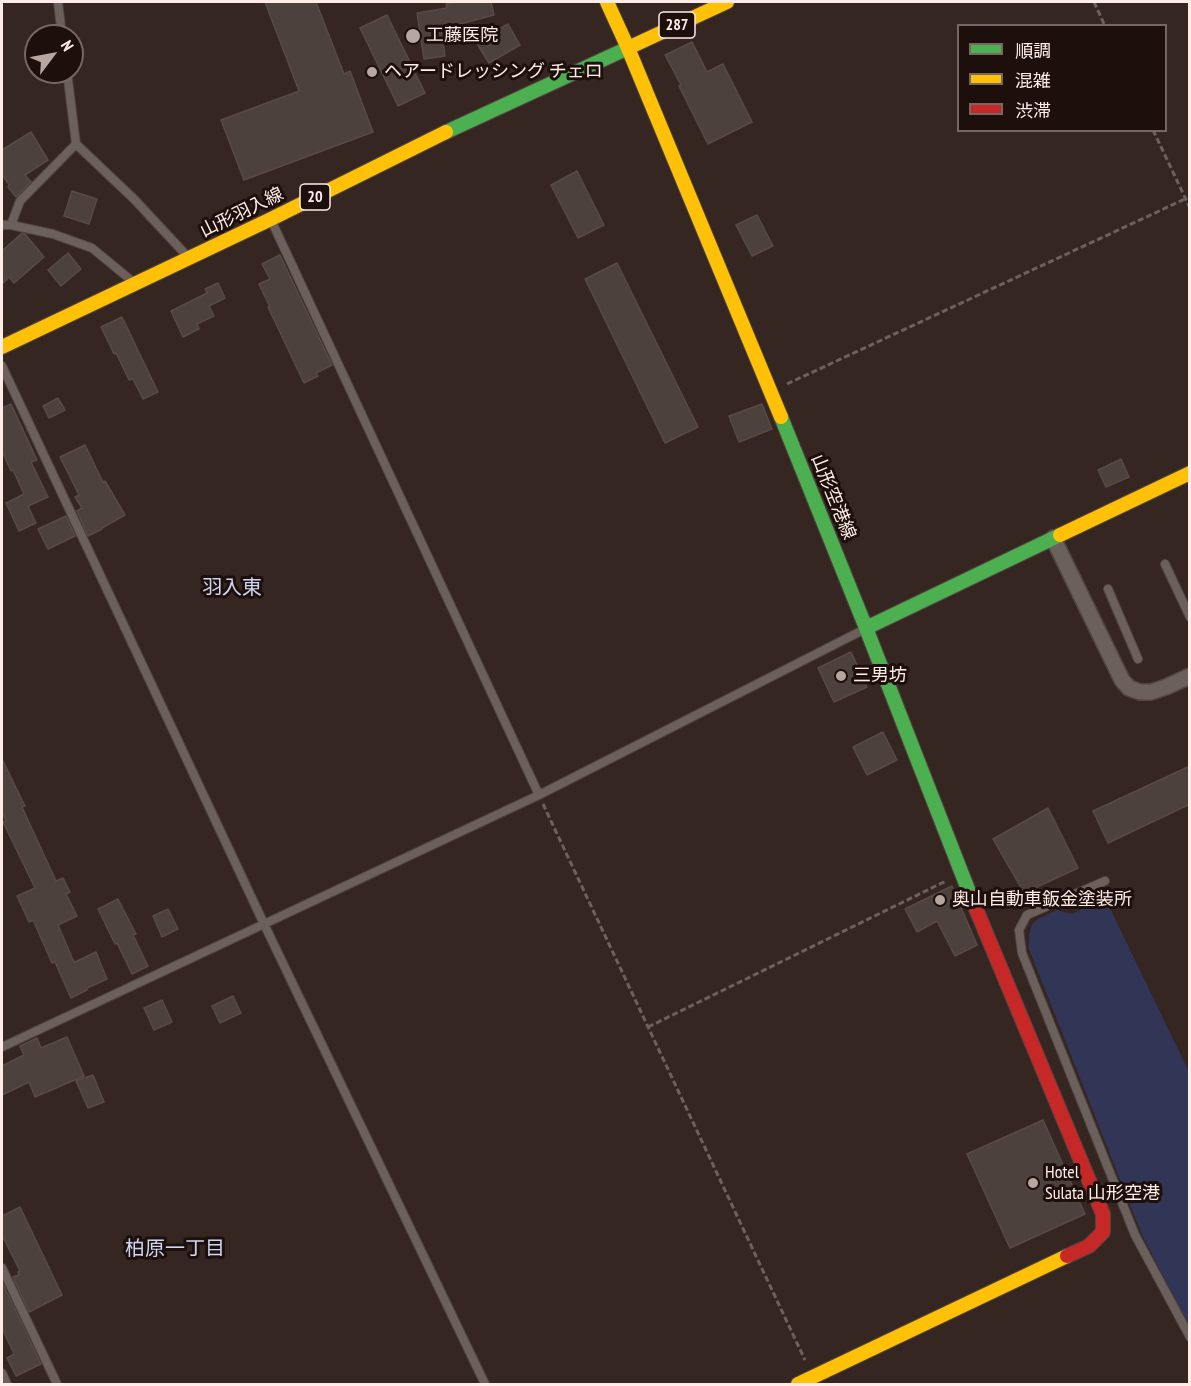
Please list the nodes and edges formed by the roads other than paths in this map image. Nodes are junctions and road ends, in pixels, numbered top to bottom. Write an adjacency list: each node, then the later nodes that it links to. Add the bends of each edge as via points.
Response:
1 (58, 2): 4 (lane)
2 (608, 2): 5 (main road, 山形空港線)
3 (727, 2): 5 (main road, 287)
4 (61, 24)
5 (627, 48): 8 (main road, 山形羽入線 / 20); 20 (main road, 山形空港線)
6 (68, 84): 7 (lane)
7 (76, 144): 10 (lane, via 21,201); 11 (lane)
8 (271, 219): 11 (main road, 山形羽入線 / 20); 23 (lane)
9 (2, 225): 10 (lane)
10 (11, 225): 12 (lane, via 92,248)
11 (189, 258): 12 (main road, 山形羽入線 / 20)
12 (135, 284): 13 (main road, 山形羽入線 / 20)
13 (2, 347)
14 (2, 366): 25 (lane)
15 (1190, 472): 16 (main road)
16 (1053, 538): 20 (main road); 22 (street, via 1129,688 1151,692)
17 (1165, 564): 19 (lane)
18 (1108, 589): 21 (lane)
19 (1190, 617)
20 (866, 628): 23 (lane); 33 (main road, 山形空港線, via 961,873 1103,1214 1103,1232 1089,1246)
21 (1138, 658)
22 (1190, 676)
23 (539, 795): 25 (lane)
24 (1105, 881): 28 (lane, via 1027,915 1019,930 1022,953 1136,1235)
25 (264, 924): 26 (lane); 32 (lane)
26 (2, 1047)
27 (2, 1268): 30 (lane)
28 (1190, 1337)
29 (2, 1373): 31 (lane)
30 (54, 1383)
31 (7, 1384)
32 (485, 1384)
33 (798, 1384)

